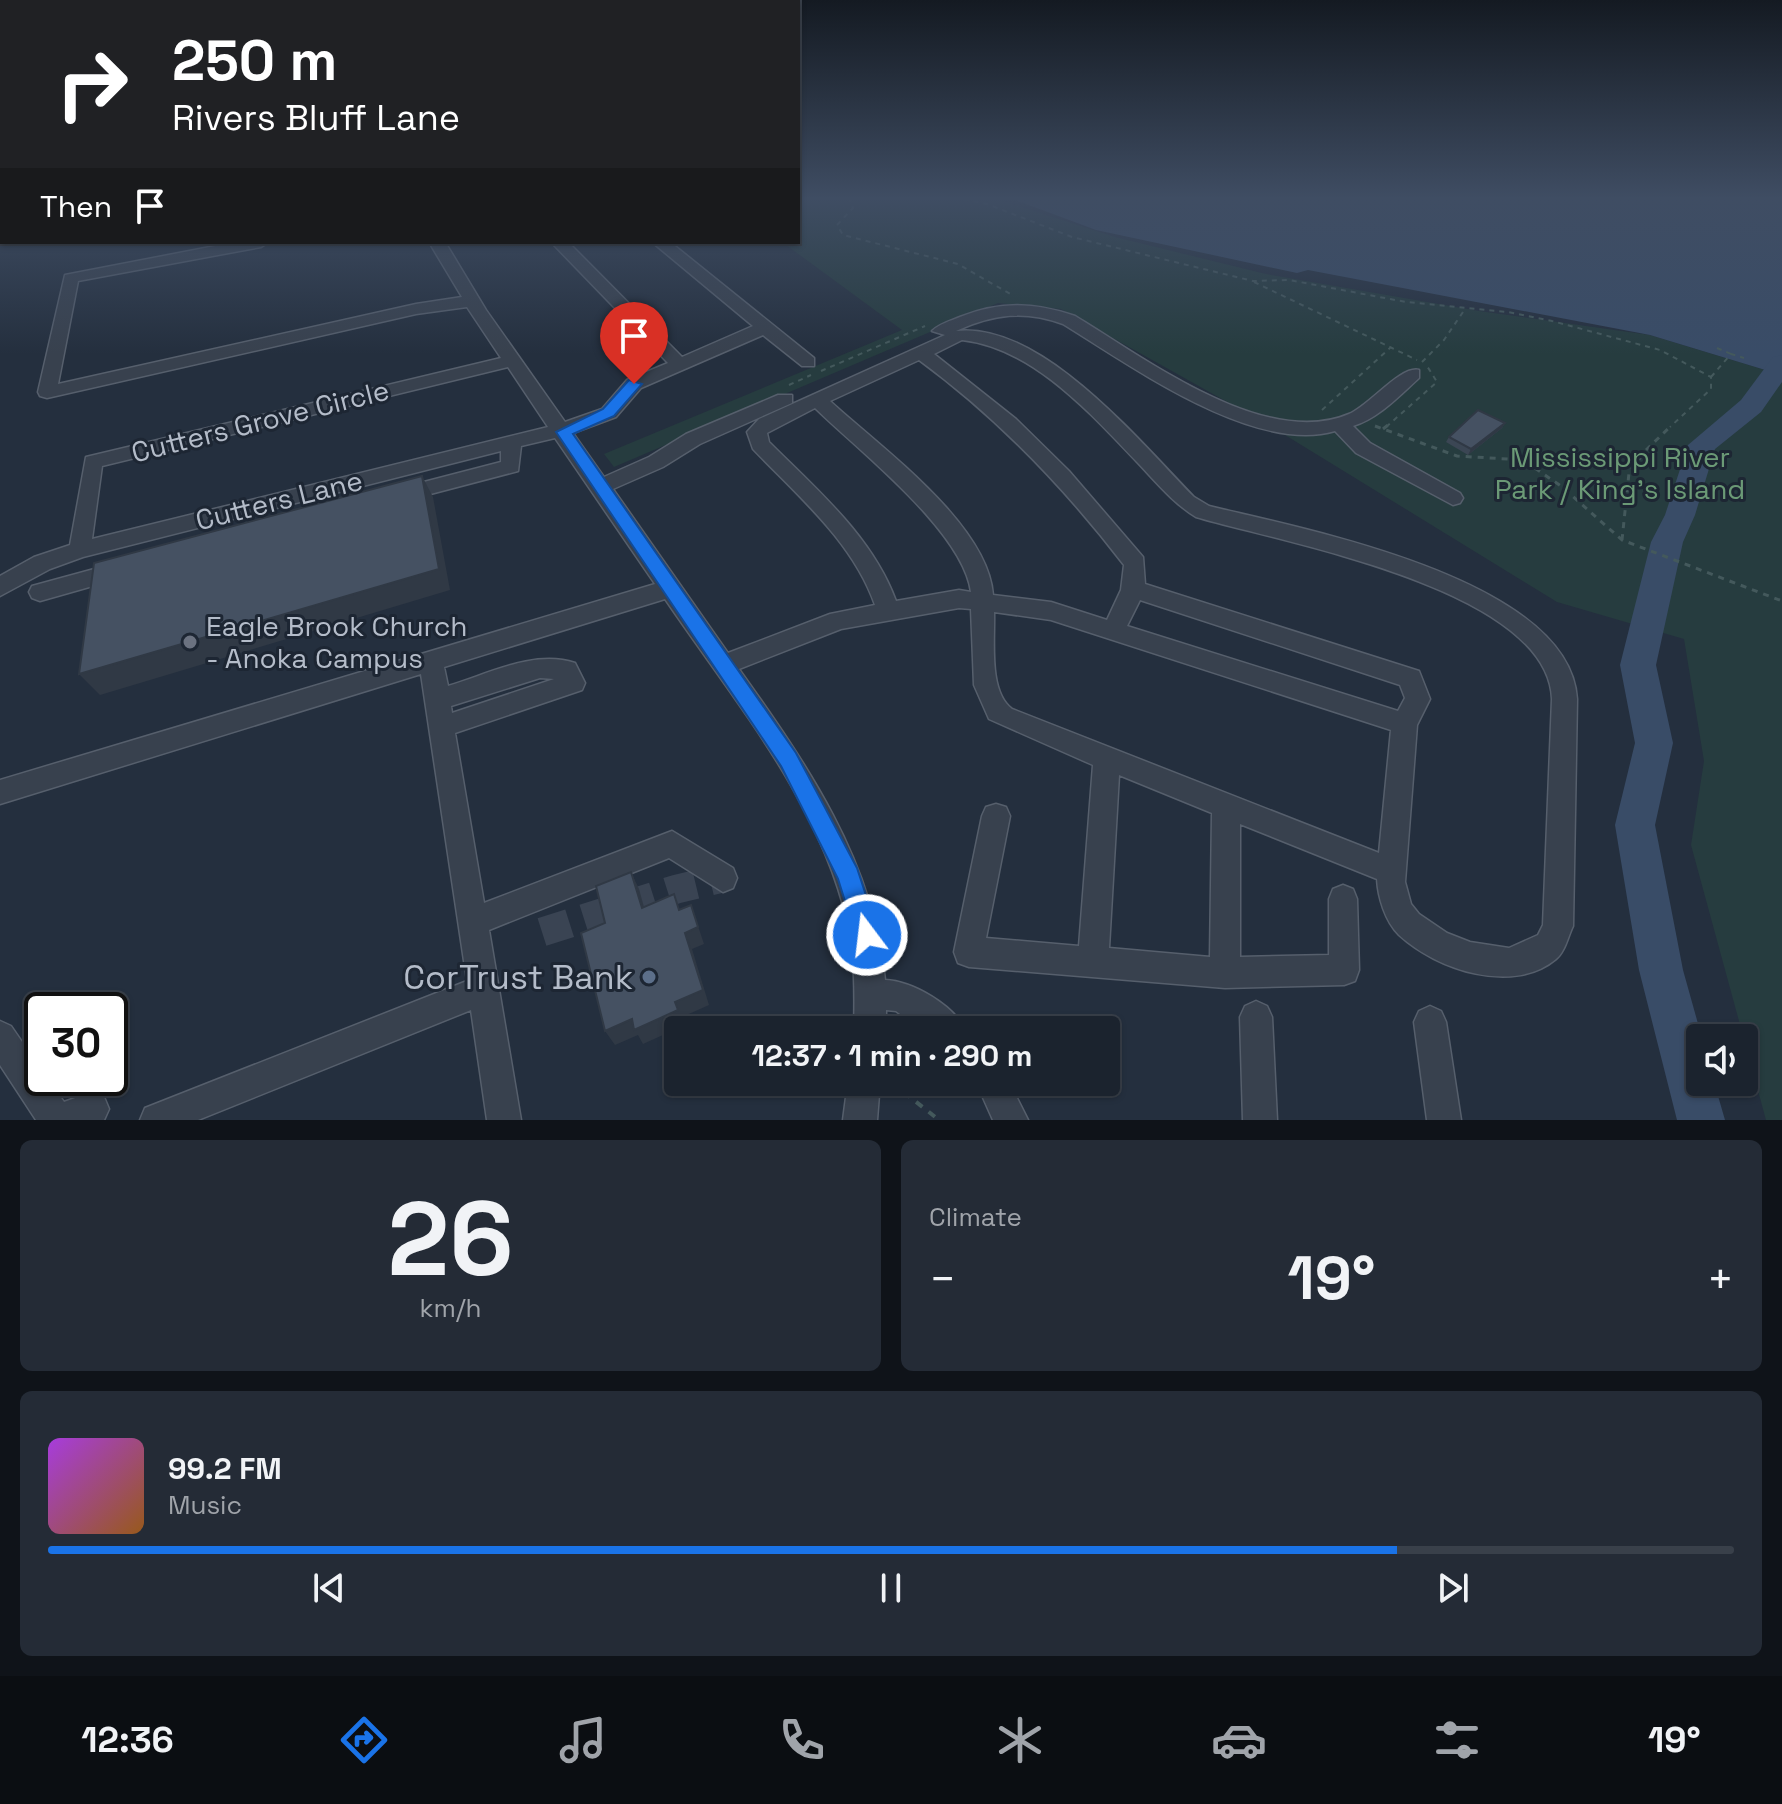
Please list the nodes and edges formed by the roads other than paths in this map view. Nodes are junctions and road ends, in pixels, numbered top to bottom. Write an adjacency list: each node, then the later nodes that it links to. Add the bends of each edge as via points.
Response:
1 (223, 249): 5 (street, via 71,278 47,392)
2 (441, 249): 5 (street)
3 (566, 249): 10 (street)
4 (669, 249): 6 (street)
5 (472, 301): 8 (street)
6 (764, 328): 9 (street); 10 (street, Cutters Lane)
7 (921, 353): 12 (street); 23 (street, via 968,386 1038,448 1135,563); 35 (street, via 960,335 991,336 1078,393 1203,512 1398,563 1454,587 1524,631 1549,657 1562,682 1566,791 1558,926 1549,946 1509,963 1470,957 1437,944 1399,911)
8 (514, 360): 14 (street); 19 (street, Cutters Grove Circle, via 93,462)
9 (808, 362)
10 (678, 363): 14 (street, Cutters Lane, via 634,384 609,413)
11 (1418, 368): 13 (street)
12 (817, 400): 25 (street, via 955,532 979,570); 26 (street, via 766,423 757,432 760,444 840,527 874,571)
13 (1348, 422): 16 (street, via 1308,430 1245,419 1069,320 1012,307 971,318 707,433); 17 (street, via 1363,448)
14 (564, 432): 15 (street, Cutters Lane); 16 (street)
15 (511, 441): 18 (street, via 511,466); 19 (street, Cutters Lane)
16 (602, 486): 22 (street)
17 (1453, 498)
18 (377, 502)
19 (80, 550): 21 (street, Cutters Lane, via 42,563)
20 (136, 566): 24 (street)
21 (0, 587)
22 (671, 588): 28 (street); 29 (street)
23 (1133, 589): 27 (street); 30 (street, via 1410,678 1418,699)
24 (40, 592)
25 (985, 602): 26 (street, via 959,599); 27 (street, via 1051,611); 31 (street, via 986,686 997,711)
26 (888, 610): 29 (street, via 838,620)
27 (1113, 631): 30 (street)
28 (431, 659): 32 (street); 38 (street)
29 (723, 665): 42 (street, via 789,760 849,876 867,935)
30 (1404, 724): 35 (street)
31 (1107, 758): 33 (street); 39 (street)
32 (0, 792)
33 (1226, 805): 35 (street); 40 (street)
34 (996, 816): 39 (street, via 969,952)
35 (1392, 871)
36 (723, 878): 38 (street, via 672,844)
37 (1343, 899): 40 (street, via 1344,970)
38 (473, 922): 41 (street)
39 (1093, 960): 40 (street)
40 (1225, 973)
41 (484, 989): 52 (street); 53 (street)
42 (872, 994): 43 (street); 44 (street, via 901,996)
43 (871, 1016)
44 (929, 1016)
45 (1256, 1017): 56 (street)
46 (1430, 1022): 57 (street)
47 (0, 1037): 51 (street)
48 (863, 1096): 54 (street)
49 (999, 1096): 55 (street)
50 (92, 1109): 51 (street)
51 (58, 1120)
52 (157, 1120)
53 (504, 1120)
54 (860, 1120)
55 (1011, 1120)
56 (1260, 1120)
57 (1444, 1120)

